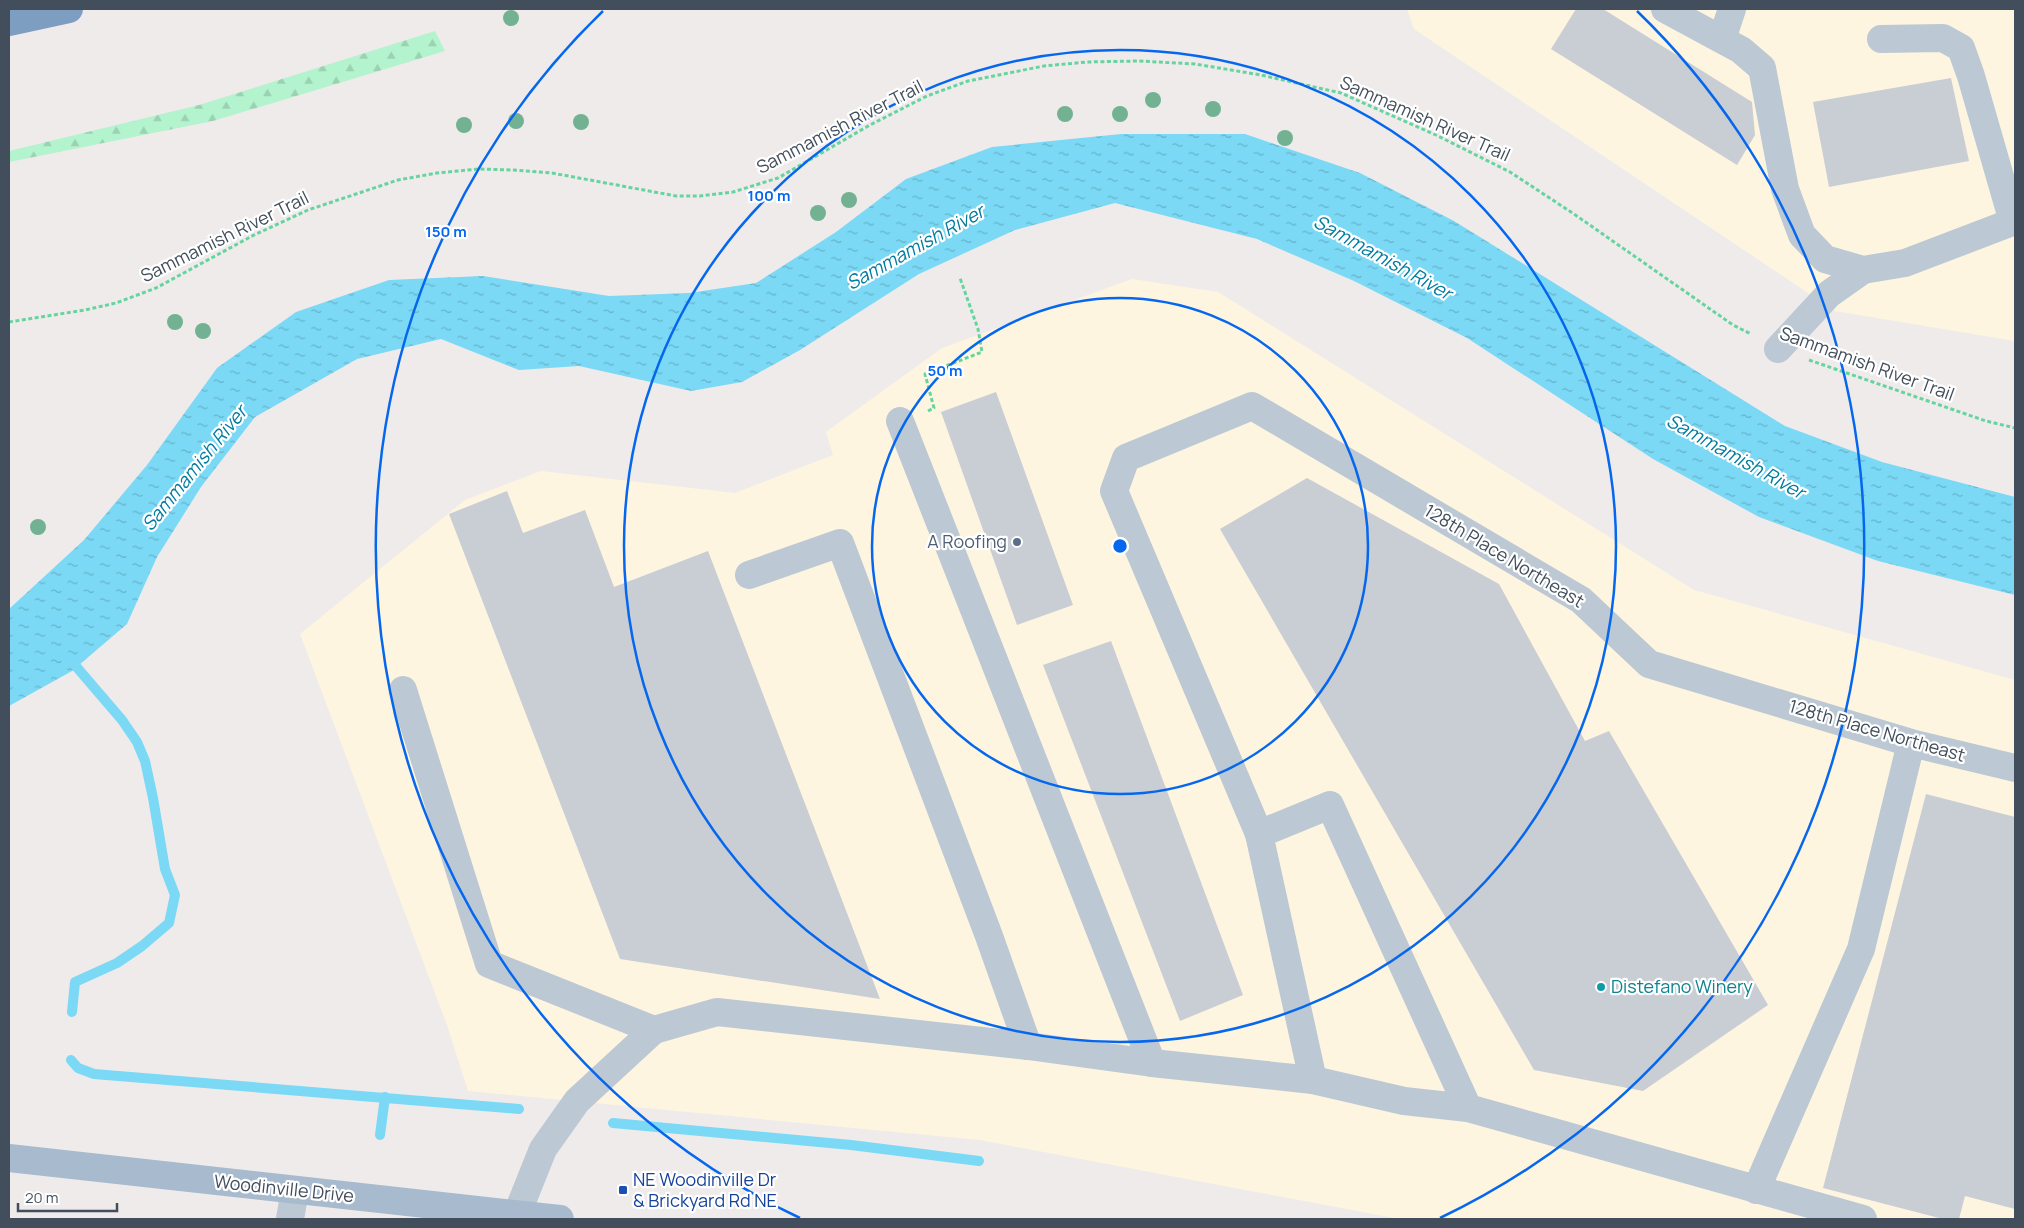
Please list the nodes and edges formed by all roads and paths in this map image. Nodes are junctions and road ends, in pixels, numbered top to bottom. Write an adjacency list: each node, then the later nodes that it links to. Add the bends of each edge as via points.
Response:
1 (69, 9): 4 (highway)
2 (1665, 9): 5 (street)
3 (1732, 9): 5 (street)
4 (9, 22)
5 (1722, 39): 8 (street, via 1742,50 1762,68 1785,190 1802,235 1825,259)
6 (1881, 39): 7 (street, via 1943,38 1960,48)
7 (2014, 221): 8 (street, via 1905,263)
8 (1863, 270): 11 (street, via 1829,294)
9 (960, 278): 12 (path, via 978,329 982,352 925,374 934,408)
10 (9, 322): 11 (path, Sammamish River Trail, via 85,310 156,288 308,210 398,180 478,169 513,170 552,173 676,196 733,192 778,178 878,120 927,96 968,81 1044,66 1139,61 1195,64 1340,93 1436,135 1510,172 1733,325)
11 (1778, 349): 13 (path, Sammamish River Trail, via 1848,375)
12 (900, 421): 21 (street)
13 (2015, 428)
14 (749, 575): 20 (street, via 840,542)
15 (402, 690): 19 (street, via 489,964)
16 (1911, 743): 17 (street, 128th Place Northeast); 18 (street, 128th Place Northeast, via 1649,664 1582,600 1252,406 1126,458 1114,491); 26 (street, via 1861,949)
17 (2015, 768)
18 (1259, 834): 22 (street); 23 (street, via 1330,805)
19 (654, 1030): 20 (street, via 717,1012); 27 (street, via 577,1101 542,1149)
20 (1028, 1046): 21 (street)
21 (1152, 1063): 22 (street)
22 (1313, 1080): 23 (street, via 1404,1101)
23 (1468, 1108): 26 (street)
24 (9, 1158): 25 (main road, Woodinville Drive)
25 (295, 1190): 27 (main road, Woodinville Drive); 28 (street)
26 (1756, 1190): 30 (street)
27 (517, 1214): 29 (main road, Woodinville Drive)
28 (290, 1219)
29 (560, 1219)
30 (1863, 1219)

